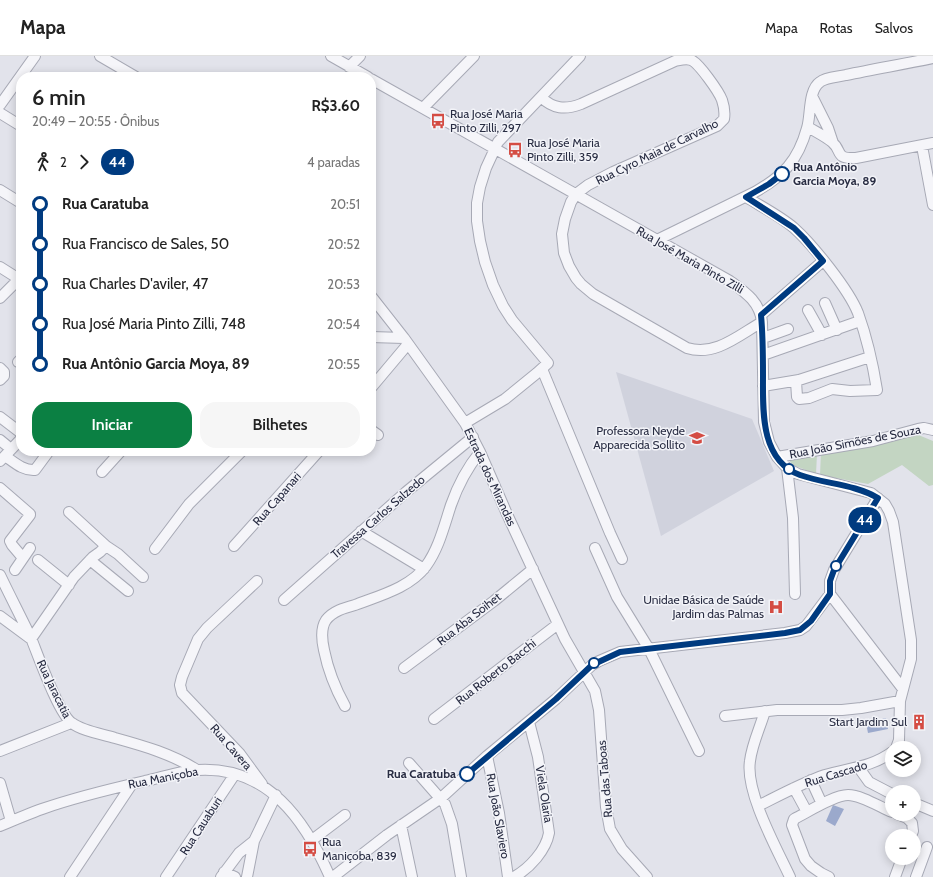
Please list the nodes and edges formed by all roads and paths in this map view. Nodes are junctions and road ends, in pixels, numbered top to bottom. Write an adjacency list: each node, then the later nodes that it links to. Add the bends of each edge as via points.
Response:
1 (35, 56): 9 (street)
2 (100, 56): 10 (street)
3 (331, 56): 8 (street)
4 (360, 56): 8 (street)
5 (474, 56): 17 (street)
6 (580, 56): 15 (street)
7 (933, 58): 14 (street, via 819,82)
8 (349, 67): 11 (street)
9 (24, 72)
10 (127, 72)
11 (358, 72)
12 (376, 82): 17 (street, Rua José Maria Pinto Zilli)
13 (16, 83): 16 (street)
14 (812, 96): 20 (street); 21 (street)
15 (541, 97): 24 (street, via 502,136); 26 (street, Rua Cyro Maia de Carvalho, via 558,108 570,108 675,61 686,59 693,61 700,68 722,100 724,119 716,126 597,180)
16 (0, 105)
17 (424, 108): 24 (street, Rua José Maria Pinto Zilli)
18 (0, 113): 19 (street)
19 (16, 123)
20 (808, 127): 21 (street); 27 (street, via 793,160 782,173)
21 (833, 143): 23 (street, via 839,154 845,158)
22 (933, 144): 23 (street)
23 (922, 146): 29 (street)
24 (494, 148): 26 (street, Rua José Maria Pinto Zilli); 50 (street, via 477,203 480,241 485,262 503,306 548,362)
25 (0, 190): 28 (street)
26 (576, 194): 30 (street, Rua José Maria Pinto Zilli); 39 (street, via 571,202 562,234 564,253 576,278 593,294 696,351 723,345)
27 (746, 197): 30 (street); 31 (street, via 794,228)
28 (16, 200)
29 (933, 205)
30 (657, 240): 39 (street, Rua José Maria Pinto Zilli, via 748,294 756,305)
31 (823, 261): 39 (street); 40 (street, via 853,303)
32 (0, 268): 33 (street)
33 (16, 276)
34 (16, 282): 35 (street)
35 (0, 298)
36 (376, 302): 46 (street, Estrada dos Mirandas)
37 (825, 303): 42 (street)
38 (808, 310): 43 (street)
39 (761, 319): 45 (street, Rua José Maria Pinto Zilli)
40 (860, 321): 42 (street); 48 (street)
41 (788, 329): 45 (street)
42 (836, 330): 43 (street)
43 (822, 335): 47 (street)
44 (376, 338): 46 (street)
45 (763, 338): 47 (street, Rua José Maria Pinto Zilli)
46 (406, 341): 52 (street); 56 (street, Estrada dos Mirandas)
47 (763, 355): 54 (street, Rua José Maria Pinto Zilli)
48 (870, 357): 53 (street); 53 (street, via 876,391 832,389 799,399)
49 (0, 368): 51 (street, via 4,372)
50 (542, 369): 56 (street, via 505,399); 81 (street)
51 (0, 380)
52 (376, 381)
53 (796, 381): 54 (street)
54 (763, 386): 68 (street, Rua José Maria Pinto Zilli, via 764,422 769,442)
55 (0, 418): 57 (street)
56 (465, 423): 59 (street, Estrada dos Mirandas)
57 (16, 429)
58 (933, 430): 68 (street, Rua João Simões de Souza, via 918,429 873,441)
59 (473, 437): 62 (street, Estrada dos Mirandas); 74 (street, Travessa Carlos Salzedo)
60 (0, 440): 63 (street)
61 (16, 444): 63 (street)
62 (480, 452): 84 (street, via 465,473 436,548); 85 (street, Estrada dos Mirandas)
63 (6, 455): 64 (street, via 28,470 35,470)
64 (45, 456)
65 (116, 456): 70 (street)
66 (237, 456): 79 (street, via 189,504)
67 (315, 456): 76 (street, Rua Capanari)
68 (777, 457): 69 (street, Rua José Maria Pinto Zilli)
69 (787, 468): 72 (street, Rua José Maria Pinto Zilli, via 798,474 863,491); 92 (street, via 793,518)
70 (102, 472)
71 (0, 488): 80 (street, via 30,514 10,541)
72 (878, 498): 93 (street, via 834,570 830,581); 101 (street, Rua José Maria Pinto Zilli, via 885,504 893,522 911,640 911,659)
73 (69, 512): 75 (street)
74 (361, 531): 84 (street); 94 (street, Travessa Carlos Salzedo)
75 (106, 546): 83 (street); 88 (street)
76 (234, 546)
77 (30, 548): 80 (street)
78 (595, 548): 98 (street, via 617,597)
79 (155, 549)
80 (23, 558): 86 (street)
81 (622, 559)
82 (38, 560): 90 (street)
83 (90, 560): 90 (street); 91 (street)
84 (424, 568): 103 (street, via 405,584 337,611 325,621 322,634 325,656 333,683)
85 (533, 569): 96 (street, Estrada dos Mirandas); 99 (street, Rua Aba Soihet)
86 (15, 570)
87 (0, 575): 97 (street, Rua Jaracatia)
88 (143, 577)
89 (257, 581): 121 (street, Rua Cavera, via 202,634 194,646 180,685 182,693 240,754)
90 (69, 585): 97 (street)
91 (128, 591)
92 (795, 594)
93 (830, 594): 98 (street, via 811,621 800,630); 101 (street)
94 (284, 600)
95 (0, 616): 97 (street)
96 (558, 624): 100 (street, Estrada dos Mirandas); 106 (street, Rua Roberto Bacchi)
97 (31, 639): 108 (street, Rua Jaracatia, via 55,695)
98 (649, 649): 100 (street, via 620,652 592,665); 111 (street)
99 (404, 668)
100 (584, 672): 107 (street); 150 (street, Rua das Taboas, via 598,700 605,800 610,829 622,849)
101 (903, 689): 102 (street, Rua José Maria Pinto Zilli)
102 (900, 701): 104 (street, via 842,710); 109 (street)
103 (345, 706)
104 (765, 711): 105 (street); 127 (street, via 750,761 750,779)
105 (725, 716)
106 (434, 719)
107 (529, 722): 112 (street); 149 (street, Viela Olaria, via 539,765 549,833 548,840 533,861)
108 (71, 723): 110 (street); 116 (street, Rua Jaracatia, via 166,754)
109 (899, 741)
110 (0, 751)
111 (699, 751)
112 (487, 756): 125 (street); 148 (street, Rua João Slaviero, via 499,813)
113 (885, 757): 115 (street, Rua Cascado)
114 (409, 763): 125 (street)
115 (859, 768): 118 (street, Rua Cascado); 123 (street, via 869,782)
116 (197, 770): 117 (street, Rua Maniçoba); 120 (street, Rua Maniçoba)
117 (235, 774): 121 (street, Rua Maniçoba); 142 (street, Rua Cauaburi)
118 (811, 780): 122 (street, Rua Cascado); 126 (street)
119 (0, 783): 133 (street)
120 (132, 784): 133 (street, Rua Maniçoba, via 42,809); 141 (street)
121 (263, 785): 124 (street, Rua Maniçoba)
122 (794, 788): 127 (street, Rua Cascado); 131 (street)
123 (885, 791)
124 (276, 795): 136 (street, Rua Maniçoba); 137 (street)
125 (441, 798): 134 (street); 147 (street, via 452,824)
126 (822, 804): 129 (street, via 849,795); 131 (street)
127 (758, 806): 151 (street)
128 (921, 806): 130 (street)
129 (885, 809)
130 (933, 810)
131 (807, 812): 152 (street, via 794,819 792,825 806,859 821,874)
132 (345, 815): 136 (street)
133 (12, 821): 135 (street, Rua Maniçoba)
134 (401, 825): 145 (street); 146 (street)
135 (0, 826)
136 (312, 840): 145 (street, Rua Maniçoba)
137 (254, 841): 140 (street, via 239,853); 144 (street)
138 (927, 847): 154 (street)
139 (899, 865): 153 (street)
140 (222, 875): 143 (street)
141 (70, 877)
142 (166, 877)
143 (235, 877)
144 (248, 877)
145 (331, 877)
146 (412, 877)
147 (461, 877)
148 (508, 877)
149 (514, 877)
150 (647, 877)
151 (790, 877)
152 (829, 877)
153 (895, 877)
154 (916, 877)

